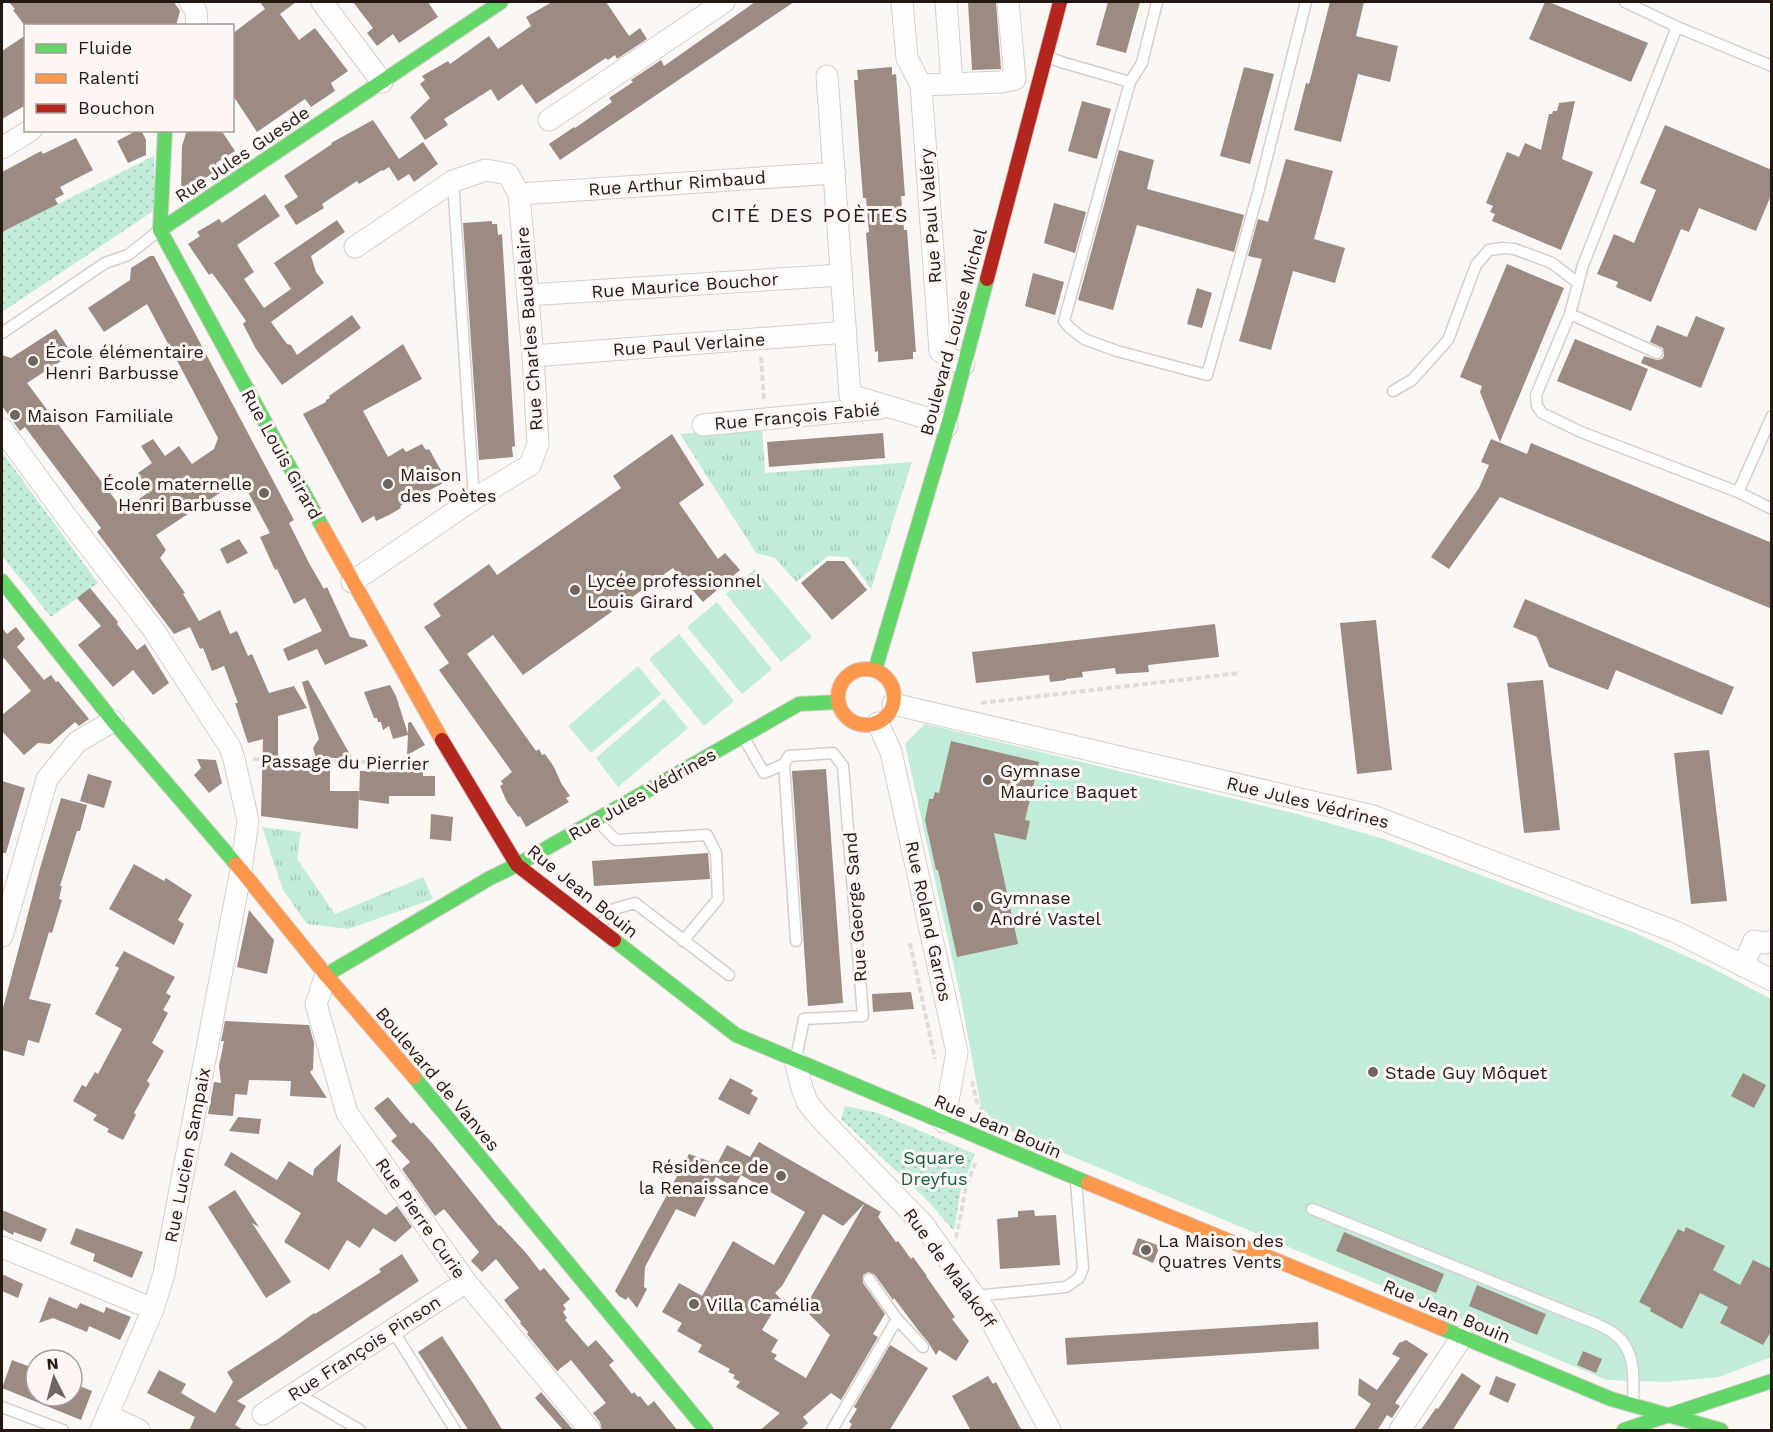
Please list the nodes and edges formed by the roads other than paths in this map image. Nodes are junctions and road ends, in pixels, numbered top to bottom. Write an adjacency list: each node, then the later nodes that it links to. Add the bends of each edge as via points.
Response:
1 (190, 2): 12 (street, via 196,11)
2 (322, 2): 18 (street)
3 (501, 2): 18 (street, Rue Jules Guesde)
4 (724, 2): 23 (street)
5 (902, 2): 21 (street, via 907,58)
6 (946, 2): 20 (street)
7 (1008, 2): 17 (street)
8 (1060, 2): 14 (street, Boulevard Louise Michel)
9 (1157, 2): 19 (lane, via 1142,63)
10 (1306, 2): 19 (lane, via 1207,375 1084,339 1064,321)
11 (1625, 2): 13 (lane)
12 (197, 24)
13 (1677, 27): 15 (lane); 33 (lane)
14 (1045, 56): 19 (lane); 22 (street, Boulevard Louise Michel)
15 (1772, 66)
16 (827, 76): 27 (street)
17 (1015, 80): 20 (street); 22 (street)
18 (382, 82): 30 (street, Rue Jules Guesde)
19 (1130, 82)
20 (952, 83): 21 (street)
21 (921, 85): 40 (street, Rue Paul Valéry, via 940,351)
22 (1036, 86): 40 (street, Boulevard Louise Michel)
23 (549, 120)
24 (28, 132): 26 (street)
25 (165, 132): 30 (street)
26 (2, 148)
27 (835, 173): 29 (street, Rue Arthur Rimbaud); 32 (street)
28 (453, 181): 29 (street, via 486,170 508,174); 31 (street); 48 (lane)
29 (519, 194): 34 (street, Rue Charles Baudelaire)
30 (160, 230): 37 (lane, Rue Jules Guesde, via 128,255 105,263); 51 (street, Rue Louis Girard)
31 (356, 247)
32 (841, 275): 34 (street, Rue Maurice Bouchor); 36 (street)
33 (1578, 283): 35 (lane); 41 (lane, via 1552,263 1531,255 1514,249 1489,250 1476,265 1448,340 1412,380)
34 (528, 295): 39 (street, Rue Charles Baudelaire)
35 (1570, 314): 38 (lane); 47 (lane, via 1536,395 1542,413 1581,432)
36 (846, 332): 39 (street, Rue Paul Verlaine); 42 (street, via 850,395)
37 (2, 333)
38 (1657, 353)
39 (533, 356): 48 (street, Rue Charles Baudelaire, via 538,444 530,465)
40 (964, 364): 45 (street, Boulevard Louise Michel)
41 (1393, 391)
42 (891, 407): 44 (street, Rue François Fabié); 45 (street)
43 (1772, 416): 47 (lane)
44 (703, 425)
45 (947, 426): 52 (street, Boulevard Louise Michel)
46 (2, 429): 62 (street, Rue Lucien Sampaix, via 153,629 230,747 248,821)
47 (1738, 492): 49 (lane)
48 (474, 499): 51 (street, Rue Charles Baudelaire)
49 (1772, 509)
50 (2, 581): 55 (street, Boulevard de Vanves)
51 (352, 582): 58 (street, Rue Louis Girard)
52 (875, 670): 53 (street, via 863,668 846,676 838,689); 54 (street, via 891,684)
53 (838, 702): 56 (street, via 853,722); 57 (street, Rue Jules Védrines, via 799,704)
54 (893, 704): 56 (street); 68 (street, Rue Jules Védrines, via 1373,816 1676,932)
55 (113, 721): 62 (street, Boulevard de Vanves); 64 (street, via 77,742 47,779)
56 (878, 723): 73 (street, Rue Roland Garros, via 891,752 957,1052)
57 (743, 735): 59 (lane, Rue George Sand, via 764,773); 60 (street, Rue Jules Védrines)
58 (456, 764): 61 (street, Rue Jean Bouin)
59 (784, 764): 66 (lane); 72 (lane, Rue George Sand, via 789,756 833,753 843,766 864,1016 804,1019)
60 (596, 820): 61 (street, Rue Jules Védrines); 65 (lane, via 616,840 706,835 716,854 718,899)
61 (517, 865): 63 (street, Rue Jean Bouin); 69 (street, Rue Jules Védrines)
62 (241, 870): 69 (street, Boulevard de Vanves); 80 (street, Rue Lucien Sampaix, via 164,1274)
63 (598, 928): 65 (lane, via 614,909 634,903); 72 (street, Rue Jean Bouin, via 736,1035)
64 (2, 936)
65 (683, 941): 70 (lane)
66 (796, 941)
67 (1763, 941): 68 (street)
68 (1743, 966): 71 (street, Rue Jules Védrines)
69 (326, 975): 78 (street, Rue Pierre Curie, via 316,1004 347,1113); 97 (street, Boulevard de Vanves)
70 (729, 975)
71 (1772, 980)
72 (795, 1060): 73 (street, Rue Jean Bouin); 79 (street, Rue de Malakoff, via 807,1102 819,1118 923,1224)
73 (944, 1122): 74 (street, Rue Jean Bouin)
74 (1075, 1178): 79 (lane, via 1083,1262 1079,1278 1066,1287); 83 (street, Rue Jean Bouin)
75 (1312, 1209): 87 (lane, via 1615,1334 1628,1350 1633,1367)
76 (2, 1247): 80 (street)
77 (868, 1279): 81 (lane)
78 (466, 1282): 82 (street, Rue François Pinson); 96 (street, Rue Pierre Curie)
79 (975, 1296): 99 (street, Rue de Malakoff)
80 (153, 1309): 90 (street, Rue Lucien Sampaix)
81 (897, 1319): 84 (lane); 98 (lane)
82 (392, 1329): 86 (street, Rue François Pinson); 95 (lane)
83 (1462, 1337): 87 (street, Rue Jean Bouin); 100 (street)
84 (923, 1347)
85 (1772, 1381): 89 (street)
86 (295, 1392): 91 (street, Rue François Pinson); 94 (lane)
87 (1632, 1405): 89 (street, Rue Jean Bouin)
88 (2, 1407): 92 (lane)
89 (1668, 1416): 101 (street); 102 (street, Rue Jean Bouin)
90 (104, 1423): 93 (street)
91 (258, 1423)
92 (63, 1431)
93 (139, 1431)
94 (360, 1431)
95 (455, 1431)
96 (590, 1431)
97 (706, 1431)
98 (832, 1431)
99 (1050, 1431)
100 (1400, 1431)
101 (1624, 1431)
102 (1721, 1431)

